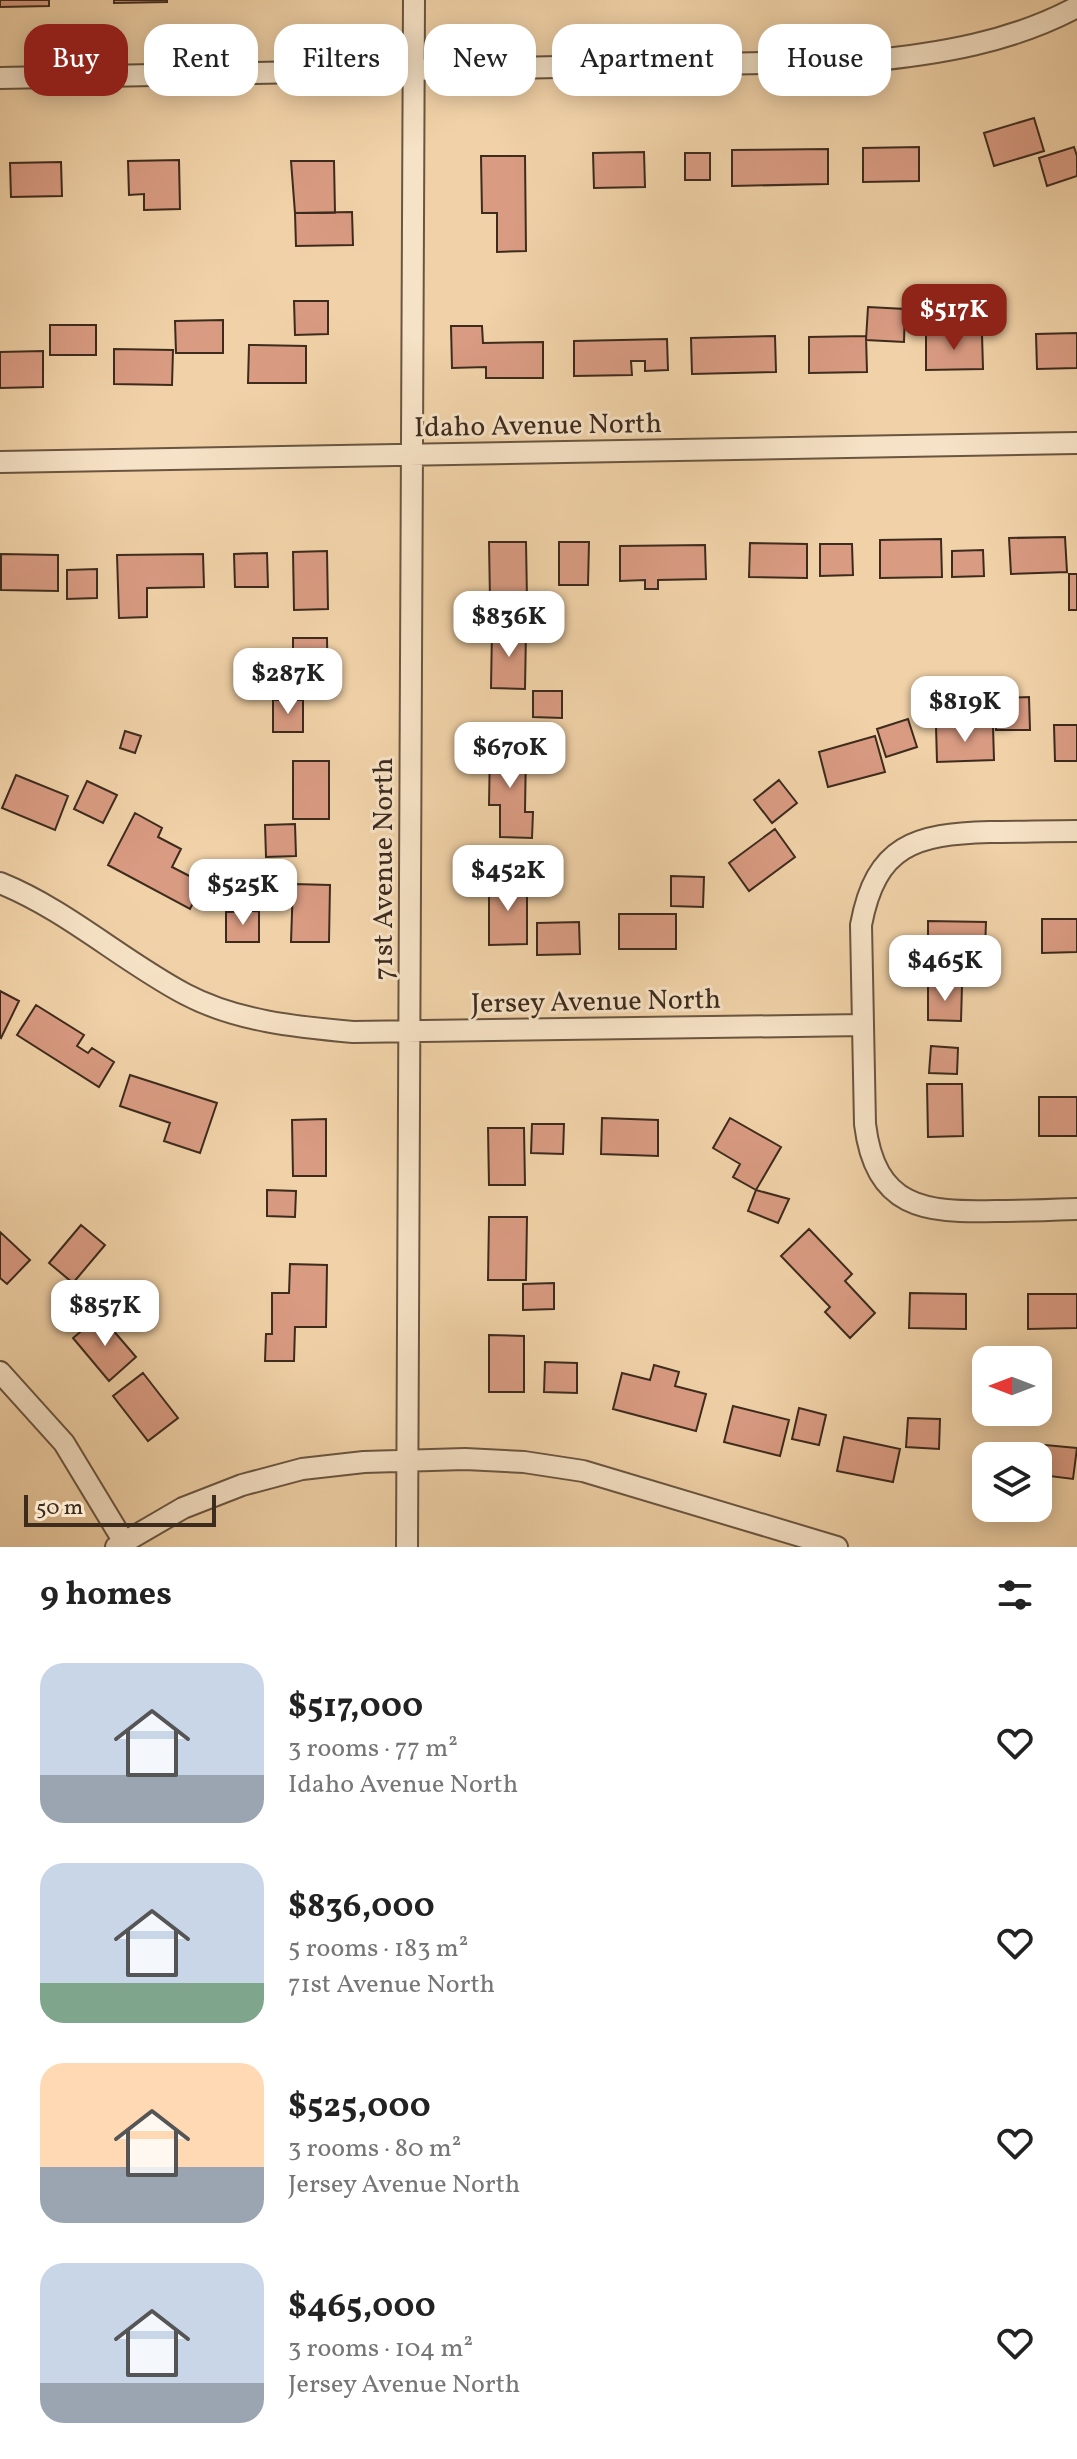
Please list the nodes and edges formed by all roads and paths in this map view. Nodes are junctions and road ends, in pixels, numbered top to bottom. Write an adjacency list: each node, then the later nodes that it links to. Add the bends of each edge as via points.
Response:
1 (414, 0): 3 (street, 71st Avenue North)
2 (1077, 7): 3 (street, via 1000,38 933,54 866,61)
3 (413, 69): 4 (street); 6 (street, 71st Avenue North)
4 (0, 78)
5 (1077, 443): 6 (street, Idaho Avenue North)
6 (412, 454): 7 (street, Idaho Avenue North); 11 (street, 71st Avenue North)
7 (0, 462)
8 (1077, 831): 10 (street, via 953,833 925,838 899,852 879,872 866,898 861,925)
9 (0, 883): 11 (street, Jersey Avenue North, via 84,928 186,995 240,1016 296,1027)
10 (863, 1025): 11 (street, Jersey Avenue North); 12 (street, via 868,1152 881,1177 901,1196 953,1212)
11 (409, 1031): 14 (street, 71st Avenue North)
12 (1077, 1209)
13 (0, 1372): 15 (street, via 64,1443)
14 (408, 1461): 15 (street, via 302,1469 242,1485 183,1508); 16 (street, 71st Avenue North); 17 (street, via 524,1462 583,1471)
15 (120, 1545)
16 (407, 1547)
17 (837, 1547)

